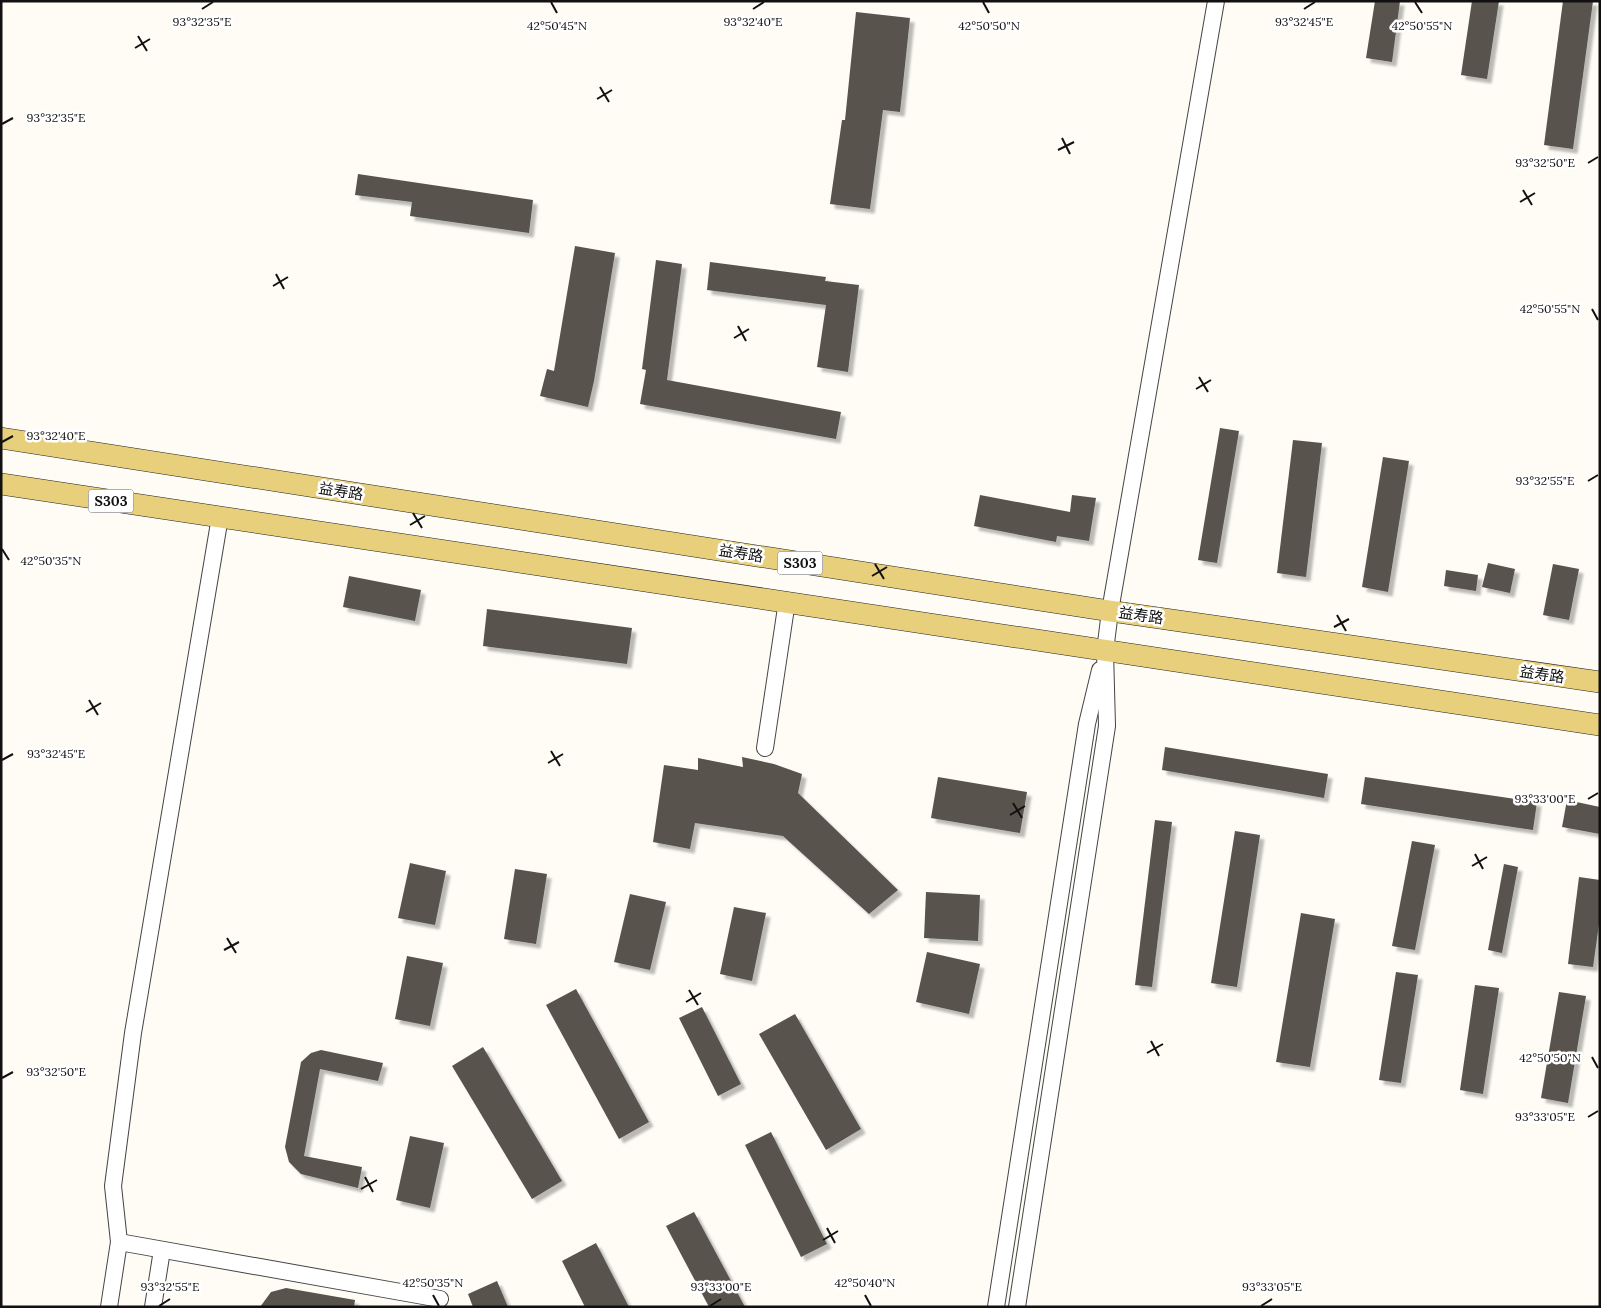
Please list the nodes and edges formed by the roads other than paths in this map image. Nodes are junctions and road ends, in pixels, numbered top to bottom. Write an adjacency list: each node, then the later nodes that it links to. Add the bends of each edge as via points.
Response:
1 (1216, 1): 6 (street)
2 (1, 438): 6 (main road, 益寿路 / S303)
3 (1, 484): 4 (main road, S303)
4 (220, 517): 5 (main road, S303); 11 (street, via 133,1033 113,1186)
5 (787, 602): 7 (main road, S303); 10 (street)
6 (1110, 611): 7 (street); 8 (main road, 益寿路 / S303)
7 (1105, 651): 9 (main road, S303); 16 (street, via 1087,724); 17 (street, via 1107,726)
8 (1600, 682)
9 (1600, 725)
10 (765, 748)
11 (119, 1242): 12 (street); 14 (street)
12 (162, 1250): 13 (street); 15 (street)
13 (440, 1299)
14 (109, 1307)
15 (153, 1307)
16 (996, 1307)
17 (1017, 1307)

